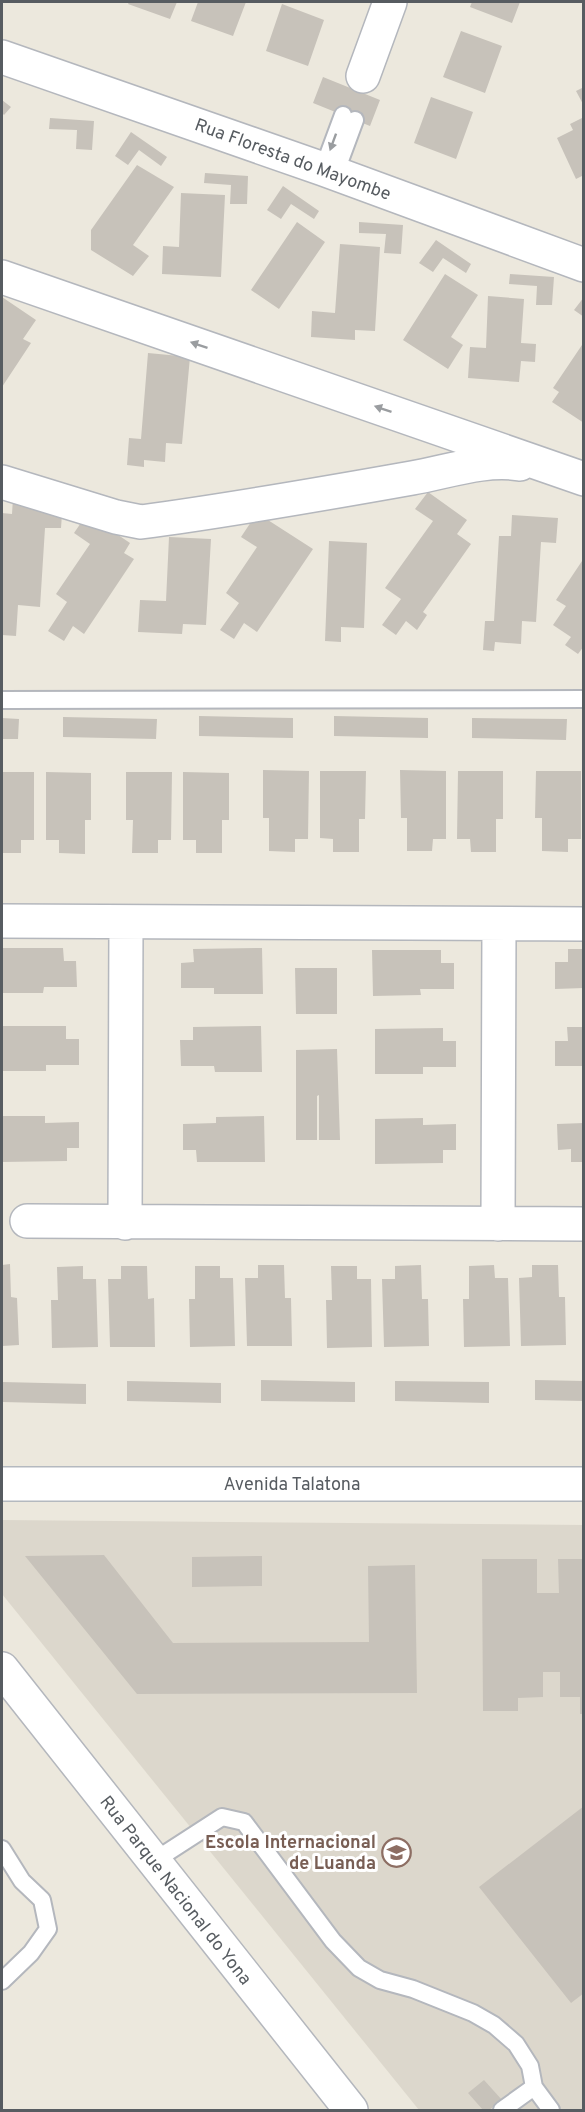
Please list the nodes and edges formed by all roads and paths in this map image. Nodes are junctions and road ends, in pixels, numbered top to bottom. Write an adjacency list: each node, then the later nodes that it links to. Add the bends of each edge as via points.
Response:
1 (390, 2): 3 (street)
2 (2, 57): 5 (street, Rua Floresta do Mayombe)
3 (360, 86)
4 (349, 117): 5 (lane)
5 (329, 172): 6 (street, Rua Floresta do Mayombe)
6 (584, 264)
7 (2, 277): 8 (street, one-way to 7)
8 (429, 425): 9 (street); 10 (street, via 437,433 439,452 424,473)
9 (571, 474): 10 (street, via 504,462)
10 (413, 478): 11 (street, via 141,522 116,518)
11 (2, 482)
12 (584, 699): 13 (lane)
13 (2, 700)
14 (2, 921): 15 (street)
15 (126, 922): 16 (street); 19 (street)
16 (499, 924): 17 (street); 20 (street)
17 (584, 924)
18 (27, 1221): 19 (street)
19 (125, 1223): 20 (street)
20 (498, 1224): 21 (street)
21 (584, 1224)
22 (2, 1484): 23 (street, Avenida Talatona)
23 (584, 1484)
24 (2, 1669): 26 (street, Rua Parque Nacional do Yona)
25 (2, 1849): 27 (lane, via 22,1881 42,1900 48,1929 31,1953)
26 (154, 1862): 28 (lane, via 222,1817 244,1822 333,1941 359,1968 494,2025 516,2044 530,2066); 29 (street, Rua Parque Nacional do Yona)
27 (2, 1981)
28 (534, 2087): 30 (lane); 31 (lane)
29 (351, 2110)
30 (502, 2110)
31 (551, 2110)

